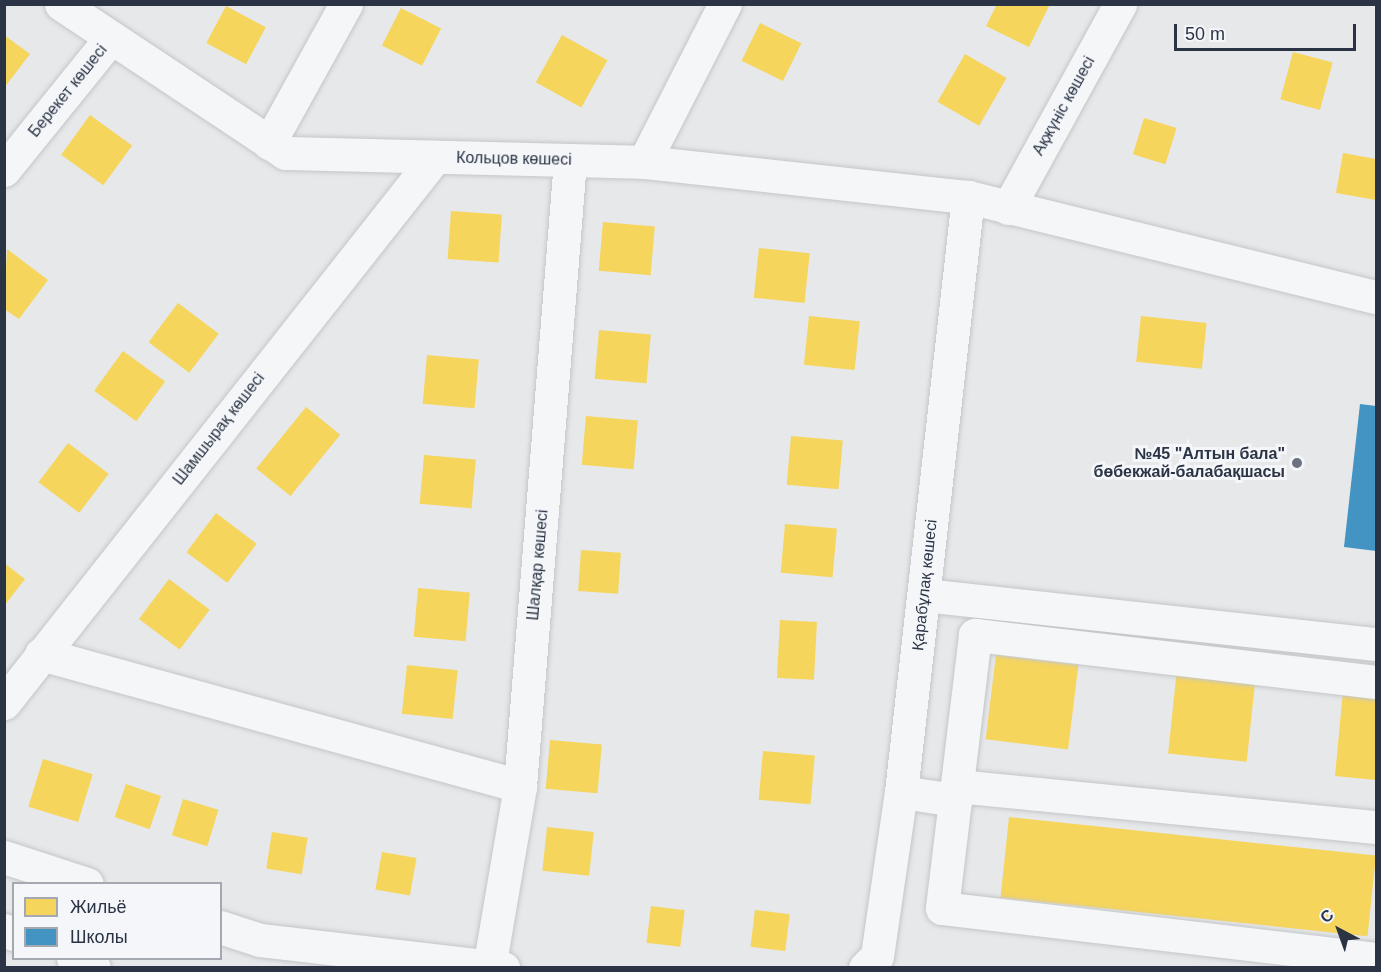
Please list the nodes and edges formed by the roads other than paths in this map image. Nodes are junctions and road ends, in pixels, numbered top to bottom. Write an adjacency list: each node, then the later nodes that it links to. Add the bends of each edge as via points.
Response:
1 (61, 4): 5 (street, Кольцов көшесі)
2 (346, 4): 6 (street)
3 (725, 4): 9 (street)
4 (1120, 4): 12 (street, Ақжүніс көшесі)
5 (109, 40): 6 (street, Кольцов көшесі); 10 (street, Берекет көшесі)
6 (269, 143): 7 (street, Кольцов көшесі, via 285,153)
7 (435, 157): 8 (street, Кольцов көшесі); 16 (street, Шамшырақ көшесі)
8 (570, 160): 9 (street, Кольцов көшесі); 19 (street, Шалқар көшесі)
9 (644, 162): 11 (street, Кольцов көшесі)
10 (4, 170)
11 (968, 197): 12 (street, Кольцов көшесі); 14 (street, Қарабұлақ көшесі)
12 (1008, 208): 13 (street, Кольцов көшесі)
13 (1377, 297)
14 (924, 595): 15 (street); 20 (street, Қарабұлақ көшесі)
15 (1377, 644)
16 (41, 654): 18 (street, Шамшырақ көшесі); 19 (street)
17 (1377, 682): 21 (street, via 975,634)
18 (4, 703)
19 (520, 786): 29 (street, Шалқар көшесі)
20 (901, 792): 21 (street); 28 (street, Қарабұлақ көшесі)
21 (956, 793): 22 (street); 26 (street, via 942,908)
22 (1377, 827)
23 (4, 857): 24 (street)
24 (81, 882)
25 (222, 928): 29 (street, via 260,940)
26 (1377, 959)
27 (77, 960): 30 (street)
28 (873, 964)
29 (494, 967)
30 (94, 968)

